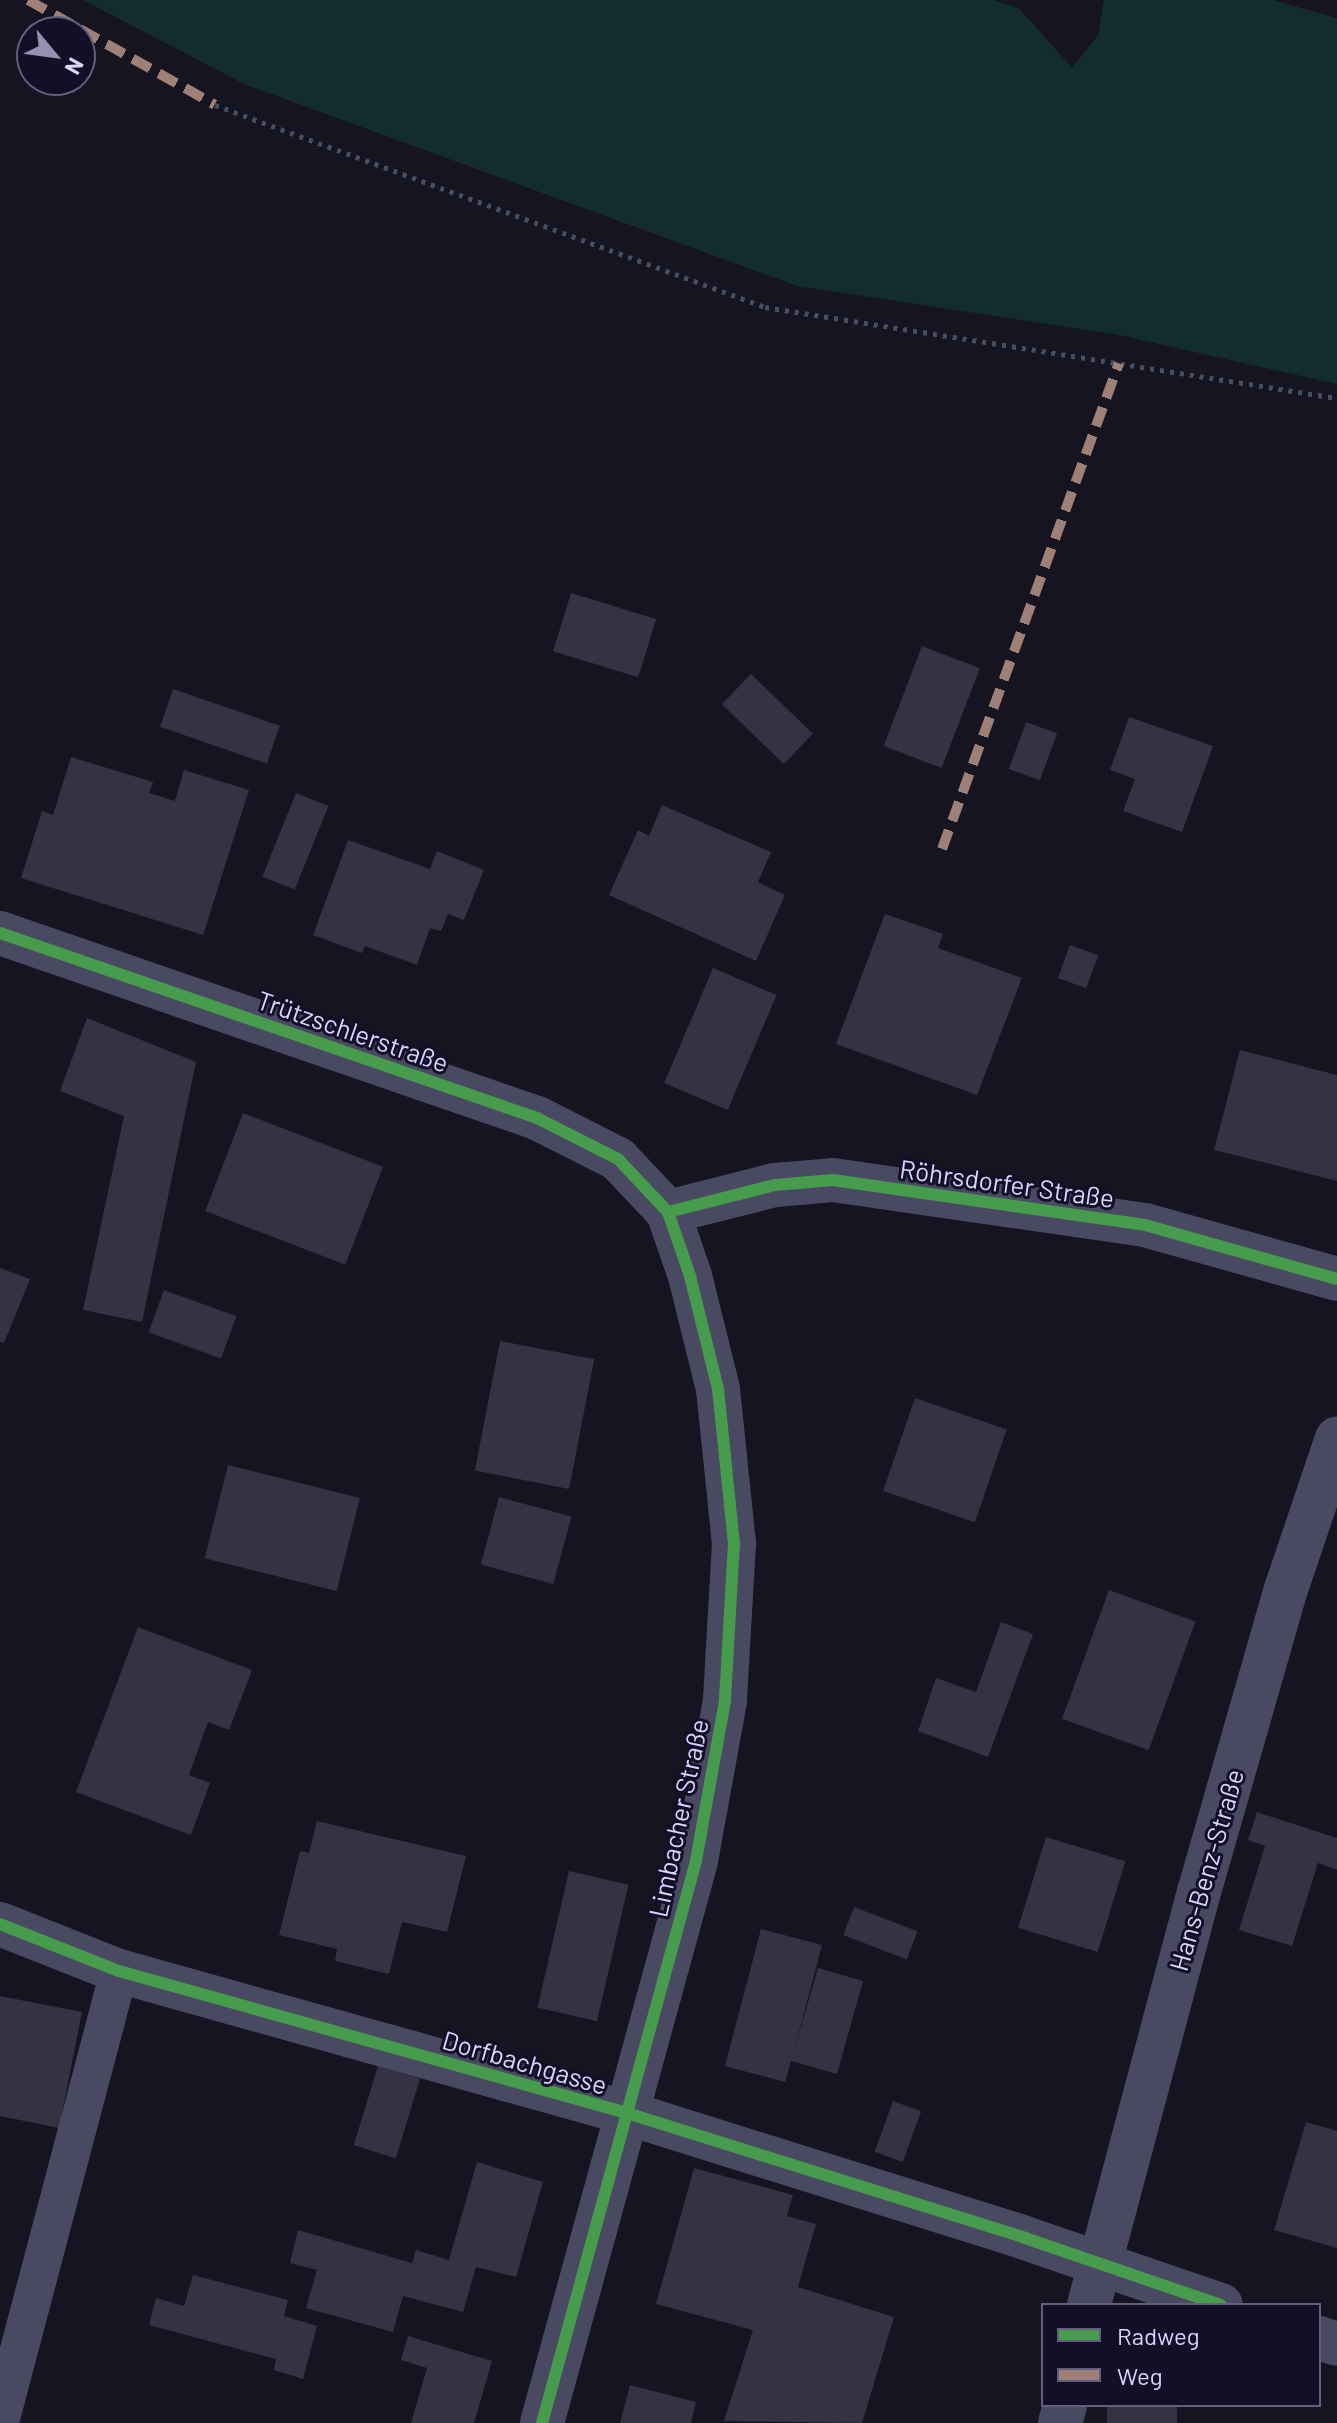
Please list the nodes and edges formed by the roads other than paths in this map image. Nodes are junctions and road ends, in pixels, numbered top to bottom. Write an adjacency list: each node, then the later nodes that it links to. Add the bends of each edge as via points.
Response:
1 (0, 933): 2 (street, Trützschlerstraße, via 537,1118 618,1159)
2 (668, 1212): 3 (street, Röhrsdorfer Straße, via 775,1185 833,1180 1145,1225); 7 (street, Limbacher Straße, via 718,1389 734,1543 725,1701 696,1861)
3 (1337, 1279)
4 (1337, 1438): 8 (street, Hans-Benz-Straße, via 1286,1589)
5 (0, 1924): 6 (street, Dorfbachgasse)
6 (119, 1971): 7 (street, Dorfbachgasse); 10 (lane)
7 (627, 2113): 8 (street, Dorfbachgasse); 11 (street, Limbacher Straße)
8 (1094, 2284): 9 (street, Dorfbachgasse)
9 (1209, 2303)
10 (0, 2422)
11 (542, 2423)

